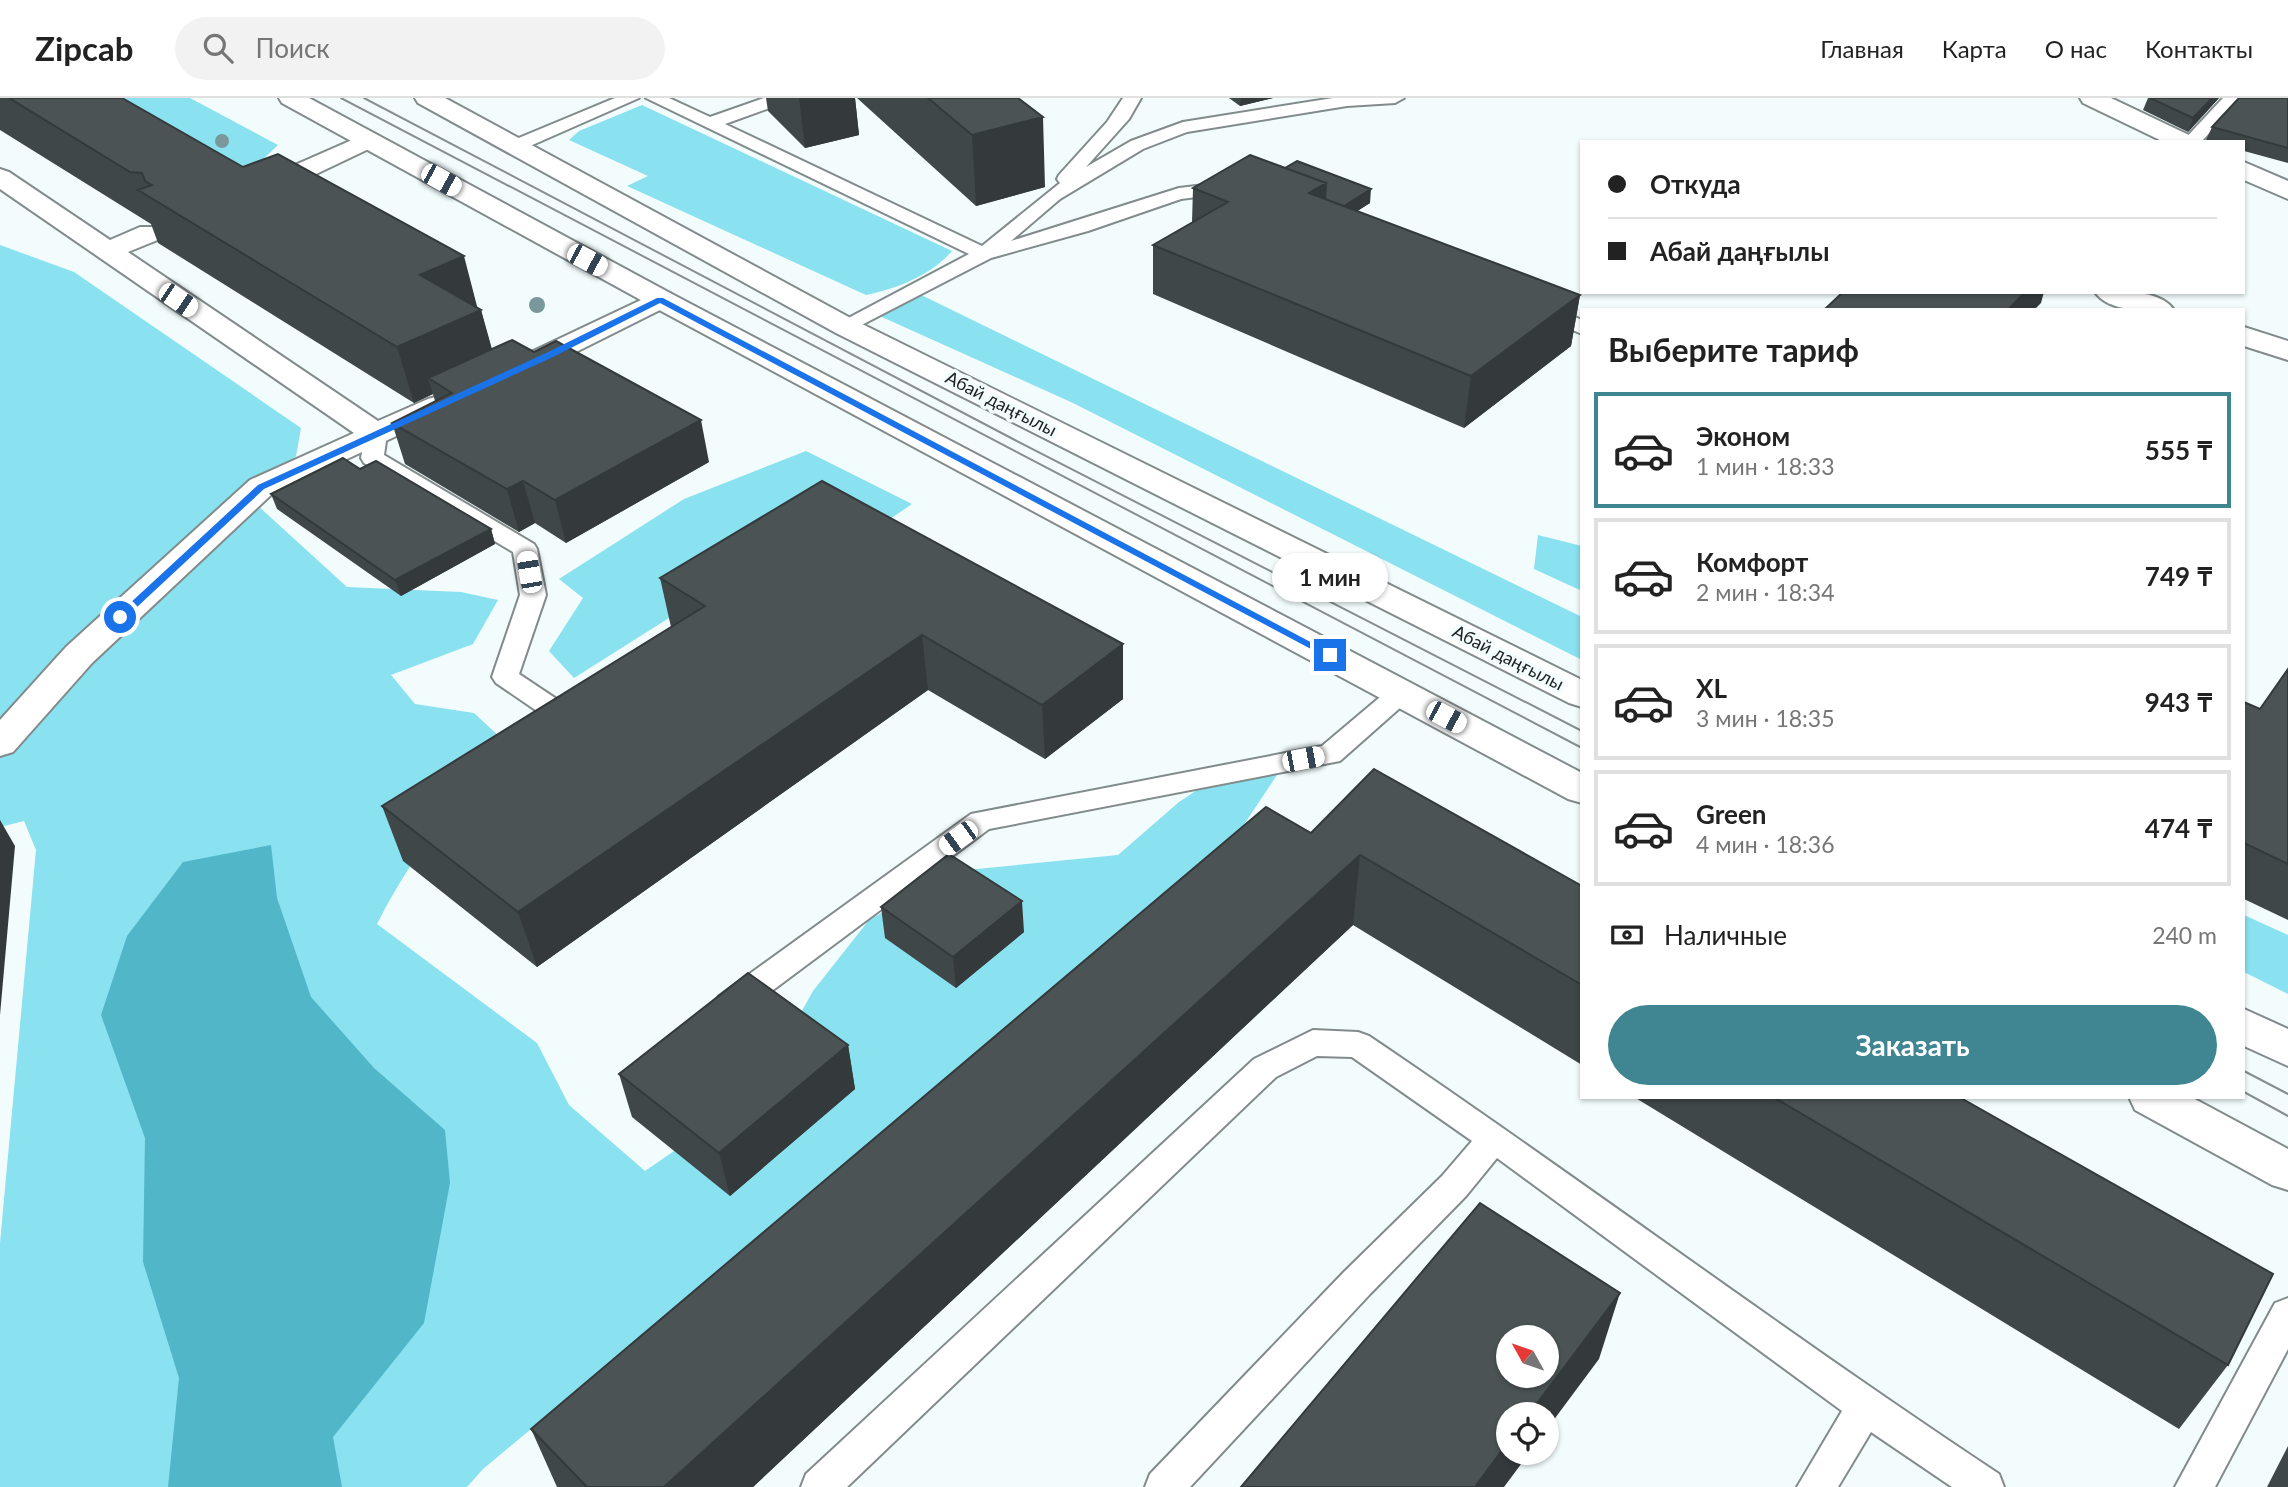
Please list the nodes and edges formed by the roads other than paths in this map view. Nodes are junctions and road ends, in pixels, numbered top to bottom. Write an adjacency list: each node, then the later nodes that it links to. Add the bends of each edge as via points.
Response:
1 (291, 98): 11 (main road)
2 (427, 98): 14 (main road, Абай даңғылы)
3 (630, 98): 14 (lane)
4 (655, 98): 10 (lane)
5 (780, 98): 10 (lane)
6 (1132, 98): 19 (lane, via 1116,124)
7 (1395, 98): 19 (lane, via 1347,101 1183,127 1137,145)
8 (2092, 98): 12 (main road)
9 (2233, 98): 13 (lane)
10 (709, 124): 23 (lane)
11 (368, 140): 17 (main road); 25 (main road)
12 (2180, 140)
13 (2193, 140)
14 (515, 146): 28 (main road, Абай даңғылы)
15 (2245, 170): 18 (main road)
16 (0, 177): 22 (main road)
17 (263, 189)
18 (2288, 191)
19 (1053, 195): 23 (lane)
20 (1256, 198): 23 (lane, via 1214,188 1175,194)
21 (150, 233): 22 (main road)
22 (107, 251): 32 (main road)
23 (984, 254): 28 (lane)
24 (2115, 294): 27 (main road)
25 (660, 299): 32 (main road); 33 (main road)
26 (1519, 301): 29 (lane)
27 (2154, 308)
28 (846, 327): 34 (main road, Абай даңғылы)
29 (1580, 327)
30 (2245, 336): 31 (main road)
31 (2288, 351)
32 (376, 434): 35 (lane, via 372,458 525,549 533,594 505,677); 36 (main road, via 261,487 79,655)
33 (1401, 693): 37 (main road); 38 (lane, via 1330,754 981,821)
34 (1580, 694)
35 (566, 718)
36 (0, 743)
37 (1580, 789)
38 (710, 1020)
39 (2245, 1027): 40 (main road)
40 (2288, 1049)
41 (2155, 1099): 43 (main road)
42 (1494, 1138): 45 (lane); 46 (lane, via 1358,1045 1313,1043 1265,1068); 47 (lane, via 1454,1186)
43 (2288, 1171)
44 (2288, 1314): 50 (lane)
45 (1866, 1406): 48 (lane); 49 (lane)
46 (822, 1486)
47 (1164, 1487)
48 (1816, 1487)
49 (1985, 1487)
50 (2194, 1487)

